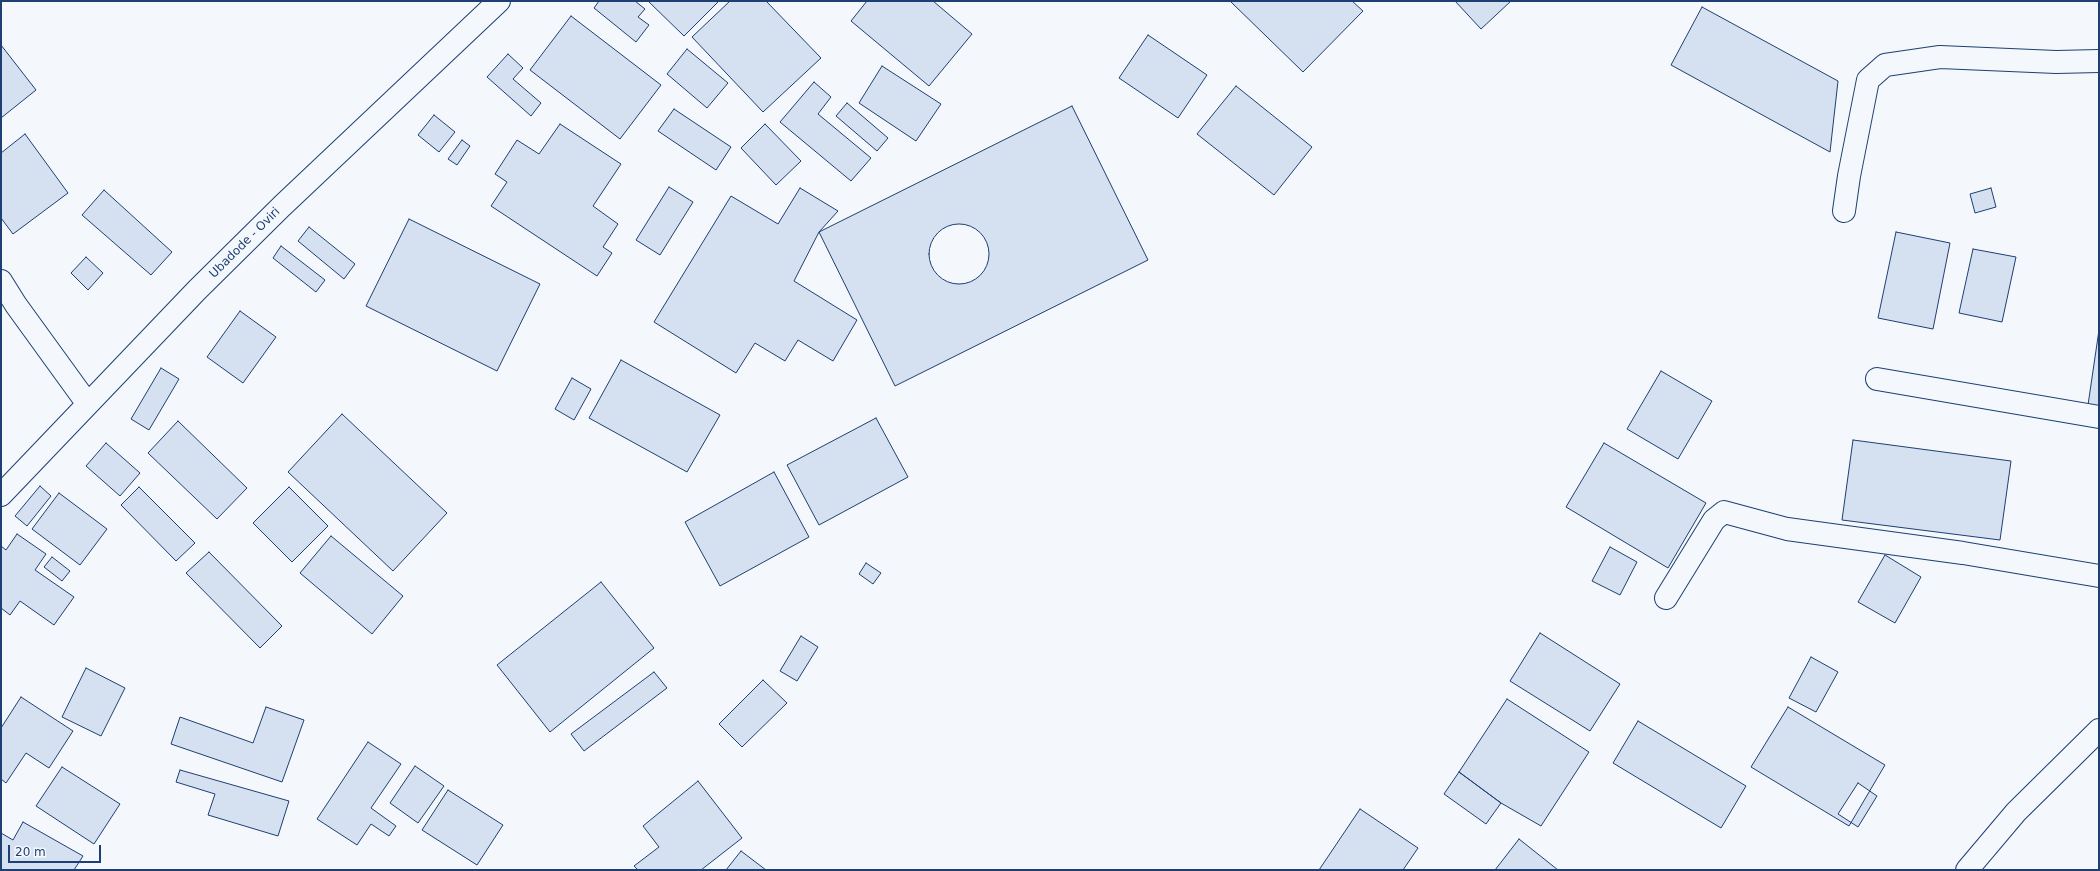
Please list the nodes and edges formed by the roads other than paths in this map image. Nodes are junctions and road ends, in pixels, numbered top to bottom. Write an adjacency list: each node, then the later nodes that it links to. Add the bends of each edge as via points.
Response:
1 (499, 1): 6 (street, Ubadode - Oviri, via 282,206)
2 (2099, 61): 3 (street, via 2056,62 1940,57 1885,66 1868,80)
3 (1844, 211)
4 (1, 281): 6 (street)
5 (1877, 378): 7 (street)
6 (87, 403): 8 (street, Ubadode - Oviri)
7 (2099, 417)
8 (1, 495)
9 (2099, 576): 10 (street, via 1963,553 1786,528 1724,512 1714,520)
10 (1666, 598)
11 (2099, 730): 12 (street, via 2016,812)
12 (1967, 870)

